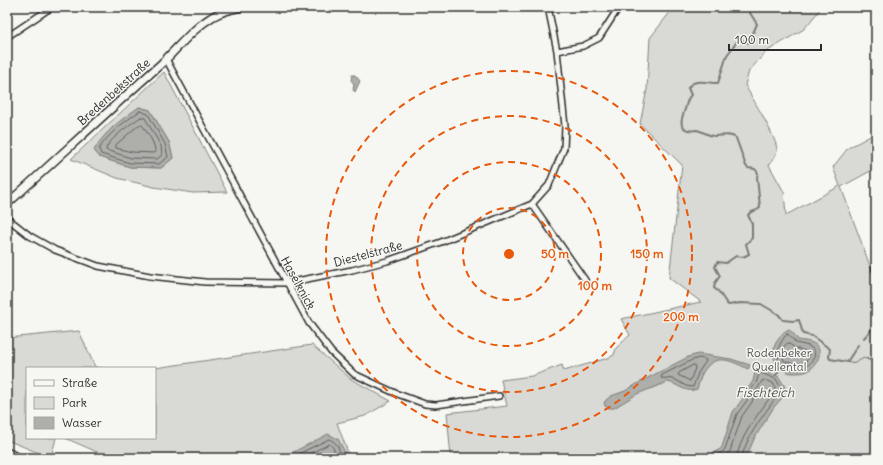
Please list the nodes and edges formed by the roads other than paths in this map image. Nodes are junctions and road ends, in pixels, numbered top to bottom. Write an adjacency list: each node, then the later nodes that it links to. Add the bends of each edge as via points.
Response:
1 (52, 7): 8 (street)
2 (241, 7): 6 (street, Bredenbekstraße)
3 (548, 7): 9 (street, Diestelstraße)
4 (619, 7): 7 (street)
5 (625, 7): 7 (street)
6 (216, 10): 10 (street, Bredenbekstraße)
7 (616, 13): 9 (street, via 599,38 583,46)
8 (7, 38)
9 (558, 51): 12 (street, Diestelstraße, via 565,126 564,148 549,185)
10 (166, 59): 11 (street, Bredenbekstraße); 15 (street, Haselknick)
11 (7, 204)
12 (532, 204): 14 (street); 15 (street, Diestelstraße, via 441,242 387,261)
13 (7, 218): 15 (street, Diestelstraße, via 30,236 56,250 98,266 150,276 205,282)
14 (585, 280)
15 (287, 283): 16 (street, Haselknick, via 309,322 331,352 354,374 425,404 453,404)
16 (499, 396)
17 (7, 451): 18 (street)
18 (21, 458)

